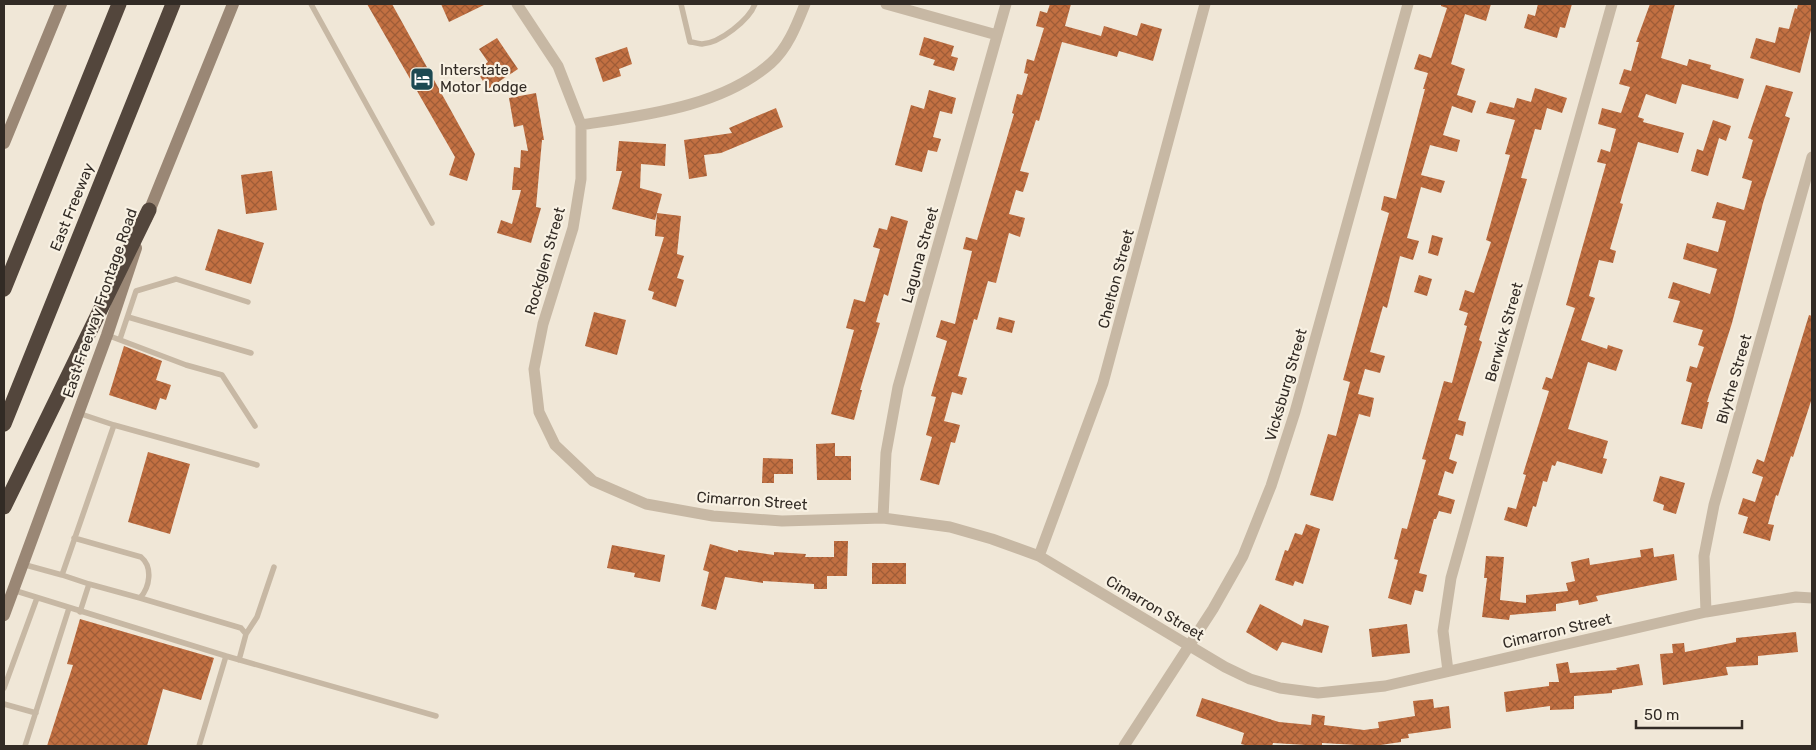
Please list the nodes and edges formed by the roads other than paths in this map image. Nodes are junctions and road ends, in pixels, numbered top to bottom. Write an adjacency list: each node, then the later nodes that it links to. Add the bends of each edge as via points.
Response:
1 (61, 4): 17 (main road)
2 (119, 4): 21 (highway)
3 (173, 4): 29 (highway, East Freeway)
4 (232, 4): 19 (main road, East Freeway Frontage Road)
5 (311, 4): 20 (lane)
6 (517, 4): 16 (street, Rockglen Street, via 558,66)
7 (681, 4): 8 (lane, via 690,42 703,44 729,34 752,12)
8 (755, 4)
9 (805, 4): 16 (street, via 795,31 772,62 738,85 699,101)
10 (886, 4): 15 (street)
11 (1006, 4): 15 (street, Laguna Street)
12 (1205, 4): 36 (street, Chelton Street, via 1103,383)
13 (1408, 4): 50 (street, Vicksburg Street, via 1295,412 1271,486 1243,556)
14 (1612, 4): 53 (street, Berwick Street, via 1451,578 1443,631)
15 (998, 35): 34 (street, Laguna Street, via 898,386 886,453)
16 (581, 125): 27 (street, Rockglen Street, via 580,179 573,228 543,324 534,369)
17 (4, 143)
18 (1812, 157): 47 (street, Blythe Street, via 1714,504 1704,556)
19 (149, 210): 24 (main road, East Freeway Frontage Road); 33 (highway)
20 (432, 223)
21 (4, 288)
22 (248, 302): 23 (lane, via 176,280 136,291)
23 (128, 317): 25 (lane); 26 (lane)
24 (107, 335): 25 (lane); 28 (main road, East Freeway Frontage Road)
25 (120, 340): 31 (lane, via 222,375)
26 (251, 353)
27 (537, 392): 34 (street, Cimarron Street, via 539,412 555,445 593,481 646,504 713,516 782,521)
28 (78, 413): 30 (lane); 37 (main road, East Freeway Frontage Road)
29 (4, 424)
30 (114, 425): 32 (lane); 35 (lane)
31 (255, 426)
32 (257, 465)
33 (4, 507)
34 (883, 518): 36 (street, Cimarron Street, via 950,526)
35 (74, 538): 39 (lane); 43 (lane, via 141,557 148,563 150,570)
36 (1039, 556): 50 (street, Cimarron Street)
37 (22, 564): 39 (lane); 41 (main road, East Freeway Frontage Road)
38 (274, 567): 49 (lane, via 257,617)
39 (62, 575): 40 (lane)
40 (89, 584): 43 (lane); 46 (lane)
41 (13, 590): 42 (lane); 48 (main road, East Freeway Frontage Road)
42 (37, 598): 45 (lane); 54 (lane)
43 (140, 598): 49 (lane, via 241,628)
44 (1812, 598): 47 (street, Cimarron Street, via 1796,597)
45 (69, 608): 46 (lane); 56 (lane)
46 (80, 612): 51 (lane)
47 (1706, 612): 53 (street, Cimarron Street)
48 (4, 615)
49 (246, 634): 52 (lane)
50 (1189, 646): 53 (street, Cimarron Street, via 1250,678 1280,688 1318,693 1385,686); 60 (street, Vicksburg Street)
51 (226, 656): 52 (lane); 59 (lane)
52 (239, 660): 57 (lane)
53 (1448, 671)
54 (4, 688)
55 (4, 704): 56 (lane)
56 (36, 713): 58 (lane)
57 (436, 716)
58 (25, 746)
59 (199, 746)
60 (1124, 746)

